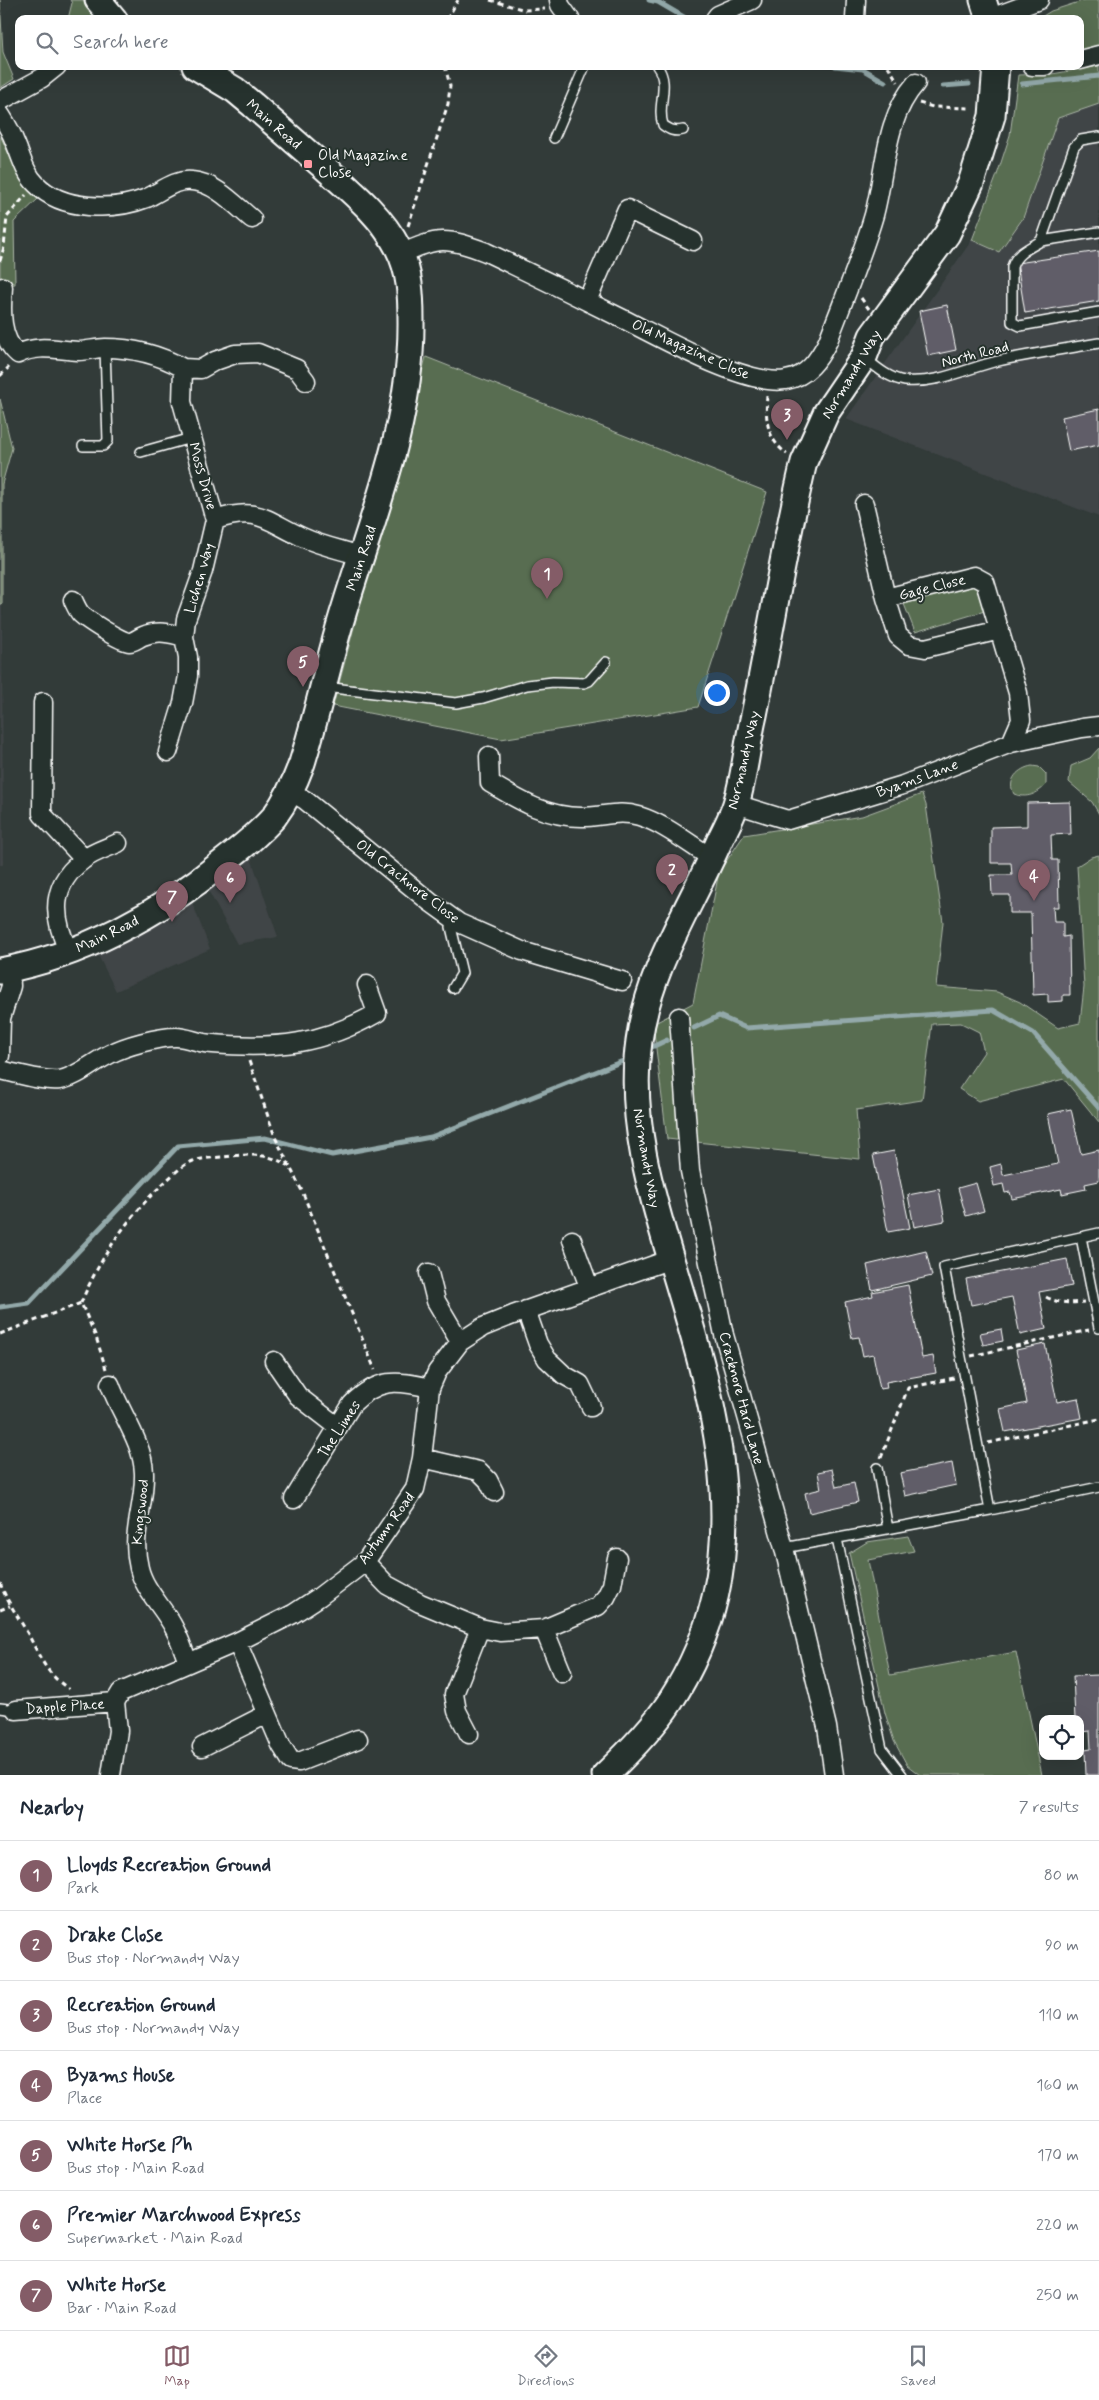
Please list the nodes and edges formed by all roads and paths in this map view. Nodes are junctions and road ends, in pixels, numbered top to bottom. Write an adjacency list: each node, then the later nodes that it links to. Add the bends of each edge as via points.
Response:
1 (458, 0): 9 (path)
2 (490, 0): 7 (path, via 525,10)
3 (752, 0): 8 (street)
4 (856, 0): 11 (street)
5 (983, 0): 12 (street)
6 (1039, 0): 13 (street)
7 (563, 8)
8 (738, 14): 10 (street)
9 (449, 15)
10 (718, 15)
11 (856, 15)
12 (987, 15)
13 (999, 15)
14 (1099, 55): 15 (street)
15 (1084, 59)
16 (52, 70): 23 (street)
17 (202, 70): 34 (street, Main Road, via 235,90 350,190 375,214)
18 (446, 70): 34 (path, via 450,86 448,104)
19 (583, 70): 28 (lane)
20 (658, 70): 26 (lane, via 664,81 663,125 669,130)
21 (996, 70): 24 (street, Normandy Way)
22 (911, 90): 24 (path, via 923,105); 36 (street, Old Magazine Close, via 893,125 873,217)
23 (0, 101)
24 (993, 109): 40 (street, Normandy Way, via 971,183 947,234)
25 (0, 114): 29 (street, via 11,131 27,173)
26 (683, 130)
27 (1099, 137): 33 (lane, via 1081,140 1074,147)
28 (554, 138)
29 (36, 184): 30 (street, via 62,202 94,206 147,198 173,184 194,181 215,190); 35 (path, via 7,217)
30 (252, 219)
31 (1099, 232): 33 (lane)
32 (694, 241): 38 (street, via 627,210)
33 (1041, 241): 39 (lane, via 1014,260 1012,322 1020,326)
34 (400, 252): 38 (street, Old Magazine Close, via 430,241 462,244 486,252); 53 (street, Main Road, via 411,288 406,391 393,454)
35 (0, 261)
36 (849, 285): 40 (path); 45 (street, Old Magazine Close, via 828,341 816,362 793,379)
37 (3, 287): 42 (street, via 0,333 8,348 18,354 30,348 80,351)
38 (587, 301): 45 (street, Old Magazine Close, via 740,373)
39 (1099, 312)
40 (881, 323): 43 (street, Normandy Way)
41 (1099, 344): 43 (lane, North Road, via 996,361 924,381 903,381 884,374)
42 (105, 348): 44 (street, via 138,350 165,358); 48 (lane, via 108,441 103,446)
43 (864, 357): 50 (street, Normandy Way, via 826,413)
44 (183, 368): 46 (street, via 201,369 236,354 258,353 297,369); 47 (street, Moss Drive, via 182,402)
45 (770, 380): 50 (path, via 766,412 771,438 782,450)
46 (306, 381)
47 (191, 438): 49 (lane); 52 (street, Moss Drive)
48 (83, 446)
49 (141, 452)
50 (804, 462): 66 (street, Normandy Way)
51 (864, 504): 54 (street, Gage Close)
52 (215, 520): 53 (street, Moss Drive, via 234,514 254,514 302,537); 57 (street, Lichen Way, via 203,571 186,619)
53 (361, 556): 59 (street, Main Road)
54 (886, 598): 56 (street, Gage Close, via 898,636 909,645 925,648); 56 (street, Gage Close, via 974,576 985,582)
55 (73, 600): 57 (street, via 91,623 124,642 168,632)
56 (1000, 630): 62 (street, Gage Close, via 1018,693 1021,720)
57 (184, 637): 63 (street, Lichen Way, via 188,676)
58 (606, 662): 59 (lane, via 584,683 527,685 456,703)
59 (323, 687): 65 (street, Main Road, via 302,763)
60 (43, 702): 69 (street, via 42,814)
61 (1099, 726): 62 (street, Byams Lane)
62 (1011, 743): 66 (street, Byams Lane, via 902,785 788,820)
63 (168, 752)
64 (489, 756): 68 (street, via 490,783 528,806 559,815 583,817 609,813 640,816)
65 (290, 791): 70 (street, Old Cracknore Close, via 314,806); 71 (street, Main Road, via 264,827 195,885 138,919)
66 (736, 804): 68 (street, Normandy Way)
67 (118, 843): 69 (street)
68 (712, 858): 84 (street, Normandy Way, via 660,963 647,999 638,1042 636,1091 642,1140 651,1190)
69 (84, 859): 71 (street, via 66,876 58,893 59,930)
70 (453, 918): 73 (street, Old Cracknore Close, via 522,951); 75 (lane, via 451,928 462,973)
71 (68, 952): 72 (street, Main Road)
72 (5, 970): 78 (street, via 11,986 1,1018)
73 (622, 980)
74 (367, 985): 77 (street, via 376,1013 351,1028 316,1040 282,1046)
75 (453, 988)
76 (679, 1017): 112 (street, Cracknore Hard Lane, via 690,1171 724,1335)
77 (245, 1046): 79 (street, via 210,1044 176,1037 110,1053 82,1071 59,1080); 80 (path, via 268,1121)
78 (0, 1056)
79 (0, 1070)
80 (290, 1167): 89 (path, via 265,1155 242,1155 193,1161 179,1169 154,1192 123,1229 92,1276); 98 (path)
81 (1099, 1233): 82 (lane)
82 (1081, 1237): 88 (lane); 94 (lane, via 944,1267)
83 (572, 1240): 86 (street)
84 (671, 1259): 86 (street, Autumn Road); 131 (street, Normandy Way, via 718,1443 725,1499 720,1574 701,1640 680,1685 650,1727)
85 (429, 1272): 93 (street, via 436,1301)
86 (589, 1287): 90 (street, Autumn Road)
87 (1046, 1297): 88 (path, via 1066,1303)
88 (1094, 1301): 91 (lane)
89 (81, 1303): 92 (path); 97 (path, via 96,1337)
90 (526, 1310): 93 (street, Autumn Road, via 483,1327); 100 (street, via 547,1359 580,1384)
91 (1099, 1328): 94 (path)
92 (0, 1334)
93 (460, 1342): 99 (street, Autumn Road, via 437,1372)
94 (960, 1358): 96 (lane)
95 (274, 1360): 102 (street, via 298,1396)
96 (964, 1376): 103 (lane); 105 (path, via 908,1388)
97 (110, 1384): 121 (street, Kingswood, via 134,1437 144,1472 136,1528 139,1570 175,1629)
98 (380, 1385): 99 (street, The Limes, via 395,1381); 102 (street, The Limes, via 364,1392 352,1404)
99 (430, 1388): 104 (street, Autumn Road)
100 (591, 1407)
101 (1099, 1419): 103 (path)
102 (338, 1427): 108 (street, The Limes)
103 (977, 1445): 109 (lane)
104 (422, 1458): 107 (street, via 479,1471); 114 (street, Autumn Road, via 414,1489)
105 (877, 1468): 110 (lane)
106 (1099, 1486): 109 (lane)
107 (494, 1492)
108 (294, 1500)
109 (990, 1510): 110 (lane)
110 (888, 1529): 111 (lane)
111 (837, 1538): 112 (lane); 133 (lane, via 882,1749)
112 (784, 1548): 132 (street, Cracknore Hard Lane, via 827,1727)
113 (617, 1558): 119 (street, via 612,1585 598,1606)
114 (365, 1562): 118 (street, via 387,1585); 120 (street, Autumn Road, via 319,1598)
115 (0, 1583): 116 (path)
116 (10, 1606): 117 (path); 124 (path, via 43,1666)
117 (0, 1610)
118 (480, 1628): 119 (street, via 500,1632); 127 (street, via 454,1694 457,1711)
119 (544, 1629): 122 (street)
120 (237, 1642): 121 (street, Autumn Road); 126 (street)
121 (188, 1663): 123 (street, Autumn Road, via 126,1688)
122 (562, 1673)
123 (114, 1702): 124 (street, Dapple Place); 130 (street, via 118,1732)
124 (86, 1703): 125 (street, Dapple Place)
125 (8, 1709)
126 (267, 1714): 128 (street, via 291,1761 299,1762); 129 (street)
127 (469, 1734)
128 (358, 1739)
129 (202, 1747)
130 (111, 1775)
131 (605, 1775)
132 (834, 1775)
133 (902, 1775)

